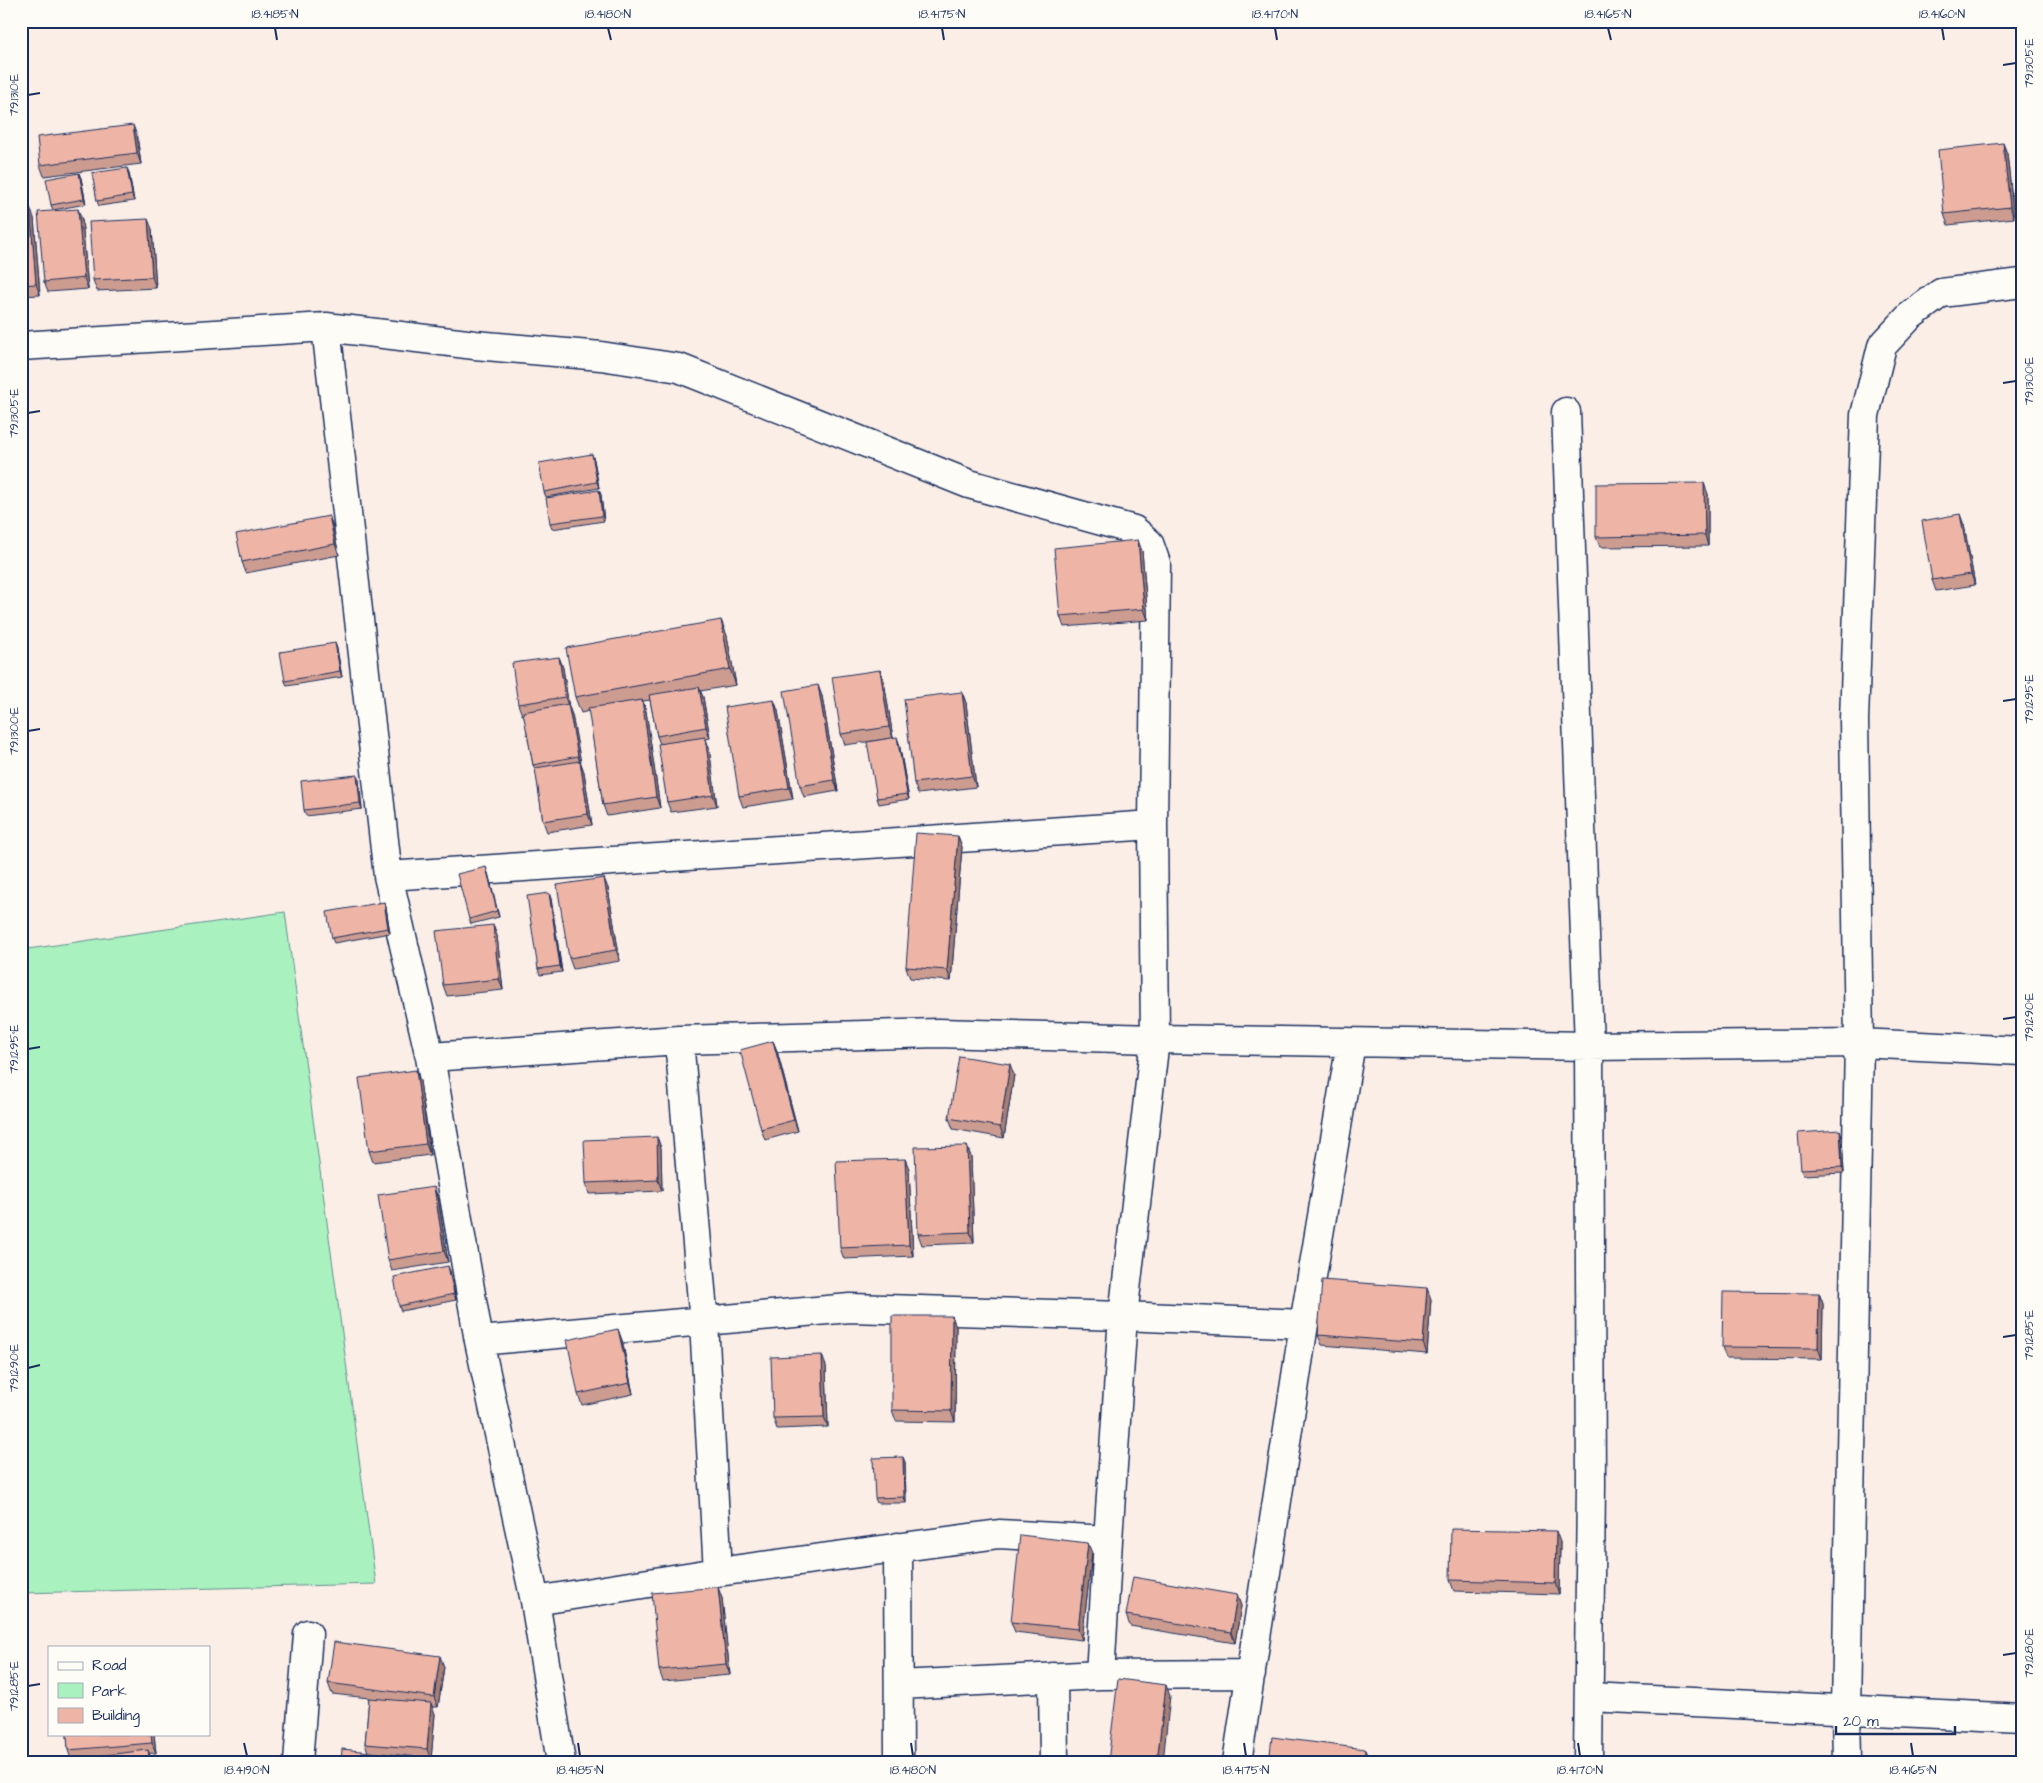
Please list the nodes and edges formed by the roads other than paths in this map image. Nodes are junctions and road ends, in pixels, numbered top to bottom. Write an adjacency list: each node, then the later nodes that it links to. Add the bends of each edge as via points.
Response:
1 (2022, 283): 10 (street, via 1941,293 1910,316 1882,346 1865,415 1854,720)
2 (326, 327): 3 (street); 5 (street, via 601,356 678,368 969,484 1134,530 1149,543 1156,563); 6 (street)
3 (21, 346)
4 (1566, 412): 11 (street)
5 (1153, 826): 6 (street); 7 (street)
6 (388, 876): 13 (street)
7 (1155, 1039): 8 (street, via 938,1033); 9 (street); 14 (street)
8 (679, 1040): 13 (street); 15 (street)
9 (1351, 1043): 11 (street); 16 (street)
10 (1859, 1043): 11 (street); 12 (street); 28 (street)
11 (1589, 1046): 27 (street)
12 (2022, 1051)
13 (430, 1057): 17 (street)
14 (1123, 1316): 15 (street, via 850,1308); 16 (street); 18 (street)
15 (704, 1323): 17 (street); 20 (street)
16 (1304, 1324): 23 (street)
17 (479, 1341): 21 (street)
18 (1108, 1540): 19 (street, via 999,1534); 24 (street)
19 (898, 1547): 20 (street); 26 (street)
20 (718, 1572): 21 (street)
21 (535, 1601): 31 (street)
22 (308, 1634): 30 (street)
23 (1251, 1674): 24 (street); 34 (street)
24 (1100, 1675): 25 (street)
25 (1053, 1677): 26 (street); 33 (street)
26 (899, 1685): 32 (street)
27 (1589, 1697): 28 (street); 35 (street)
28 (1846, 1708): 29 (street); 36 (street)
29 (2022, 1718)
30 (298, 1762)
31 (561, 1762)
32 (899, 1762)
33 (1054, 1762)
34 (1237, 1762)
35 (1588, 1762)
36 (1847, 1762)

